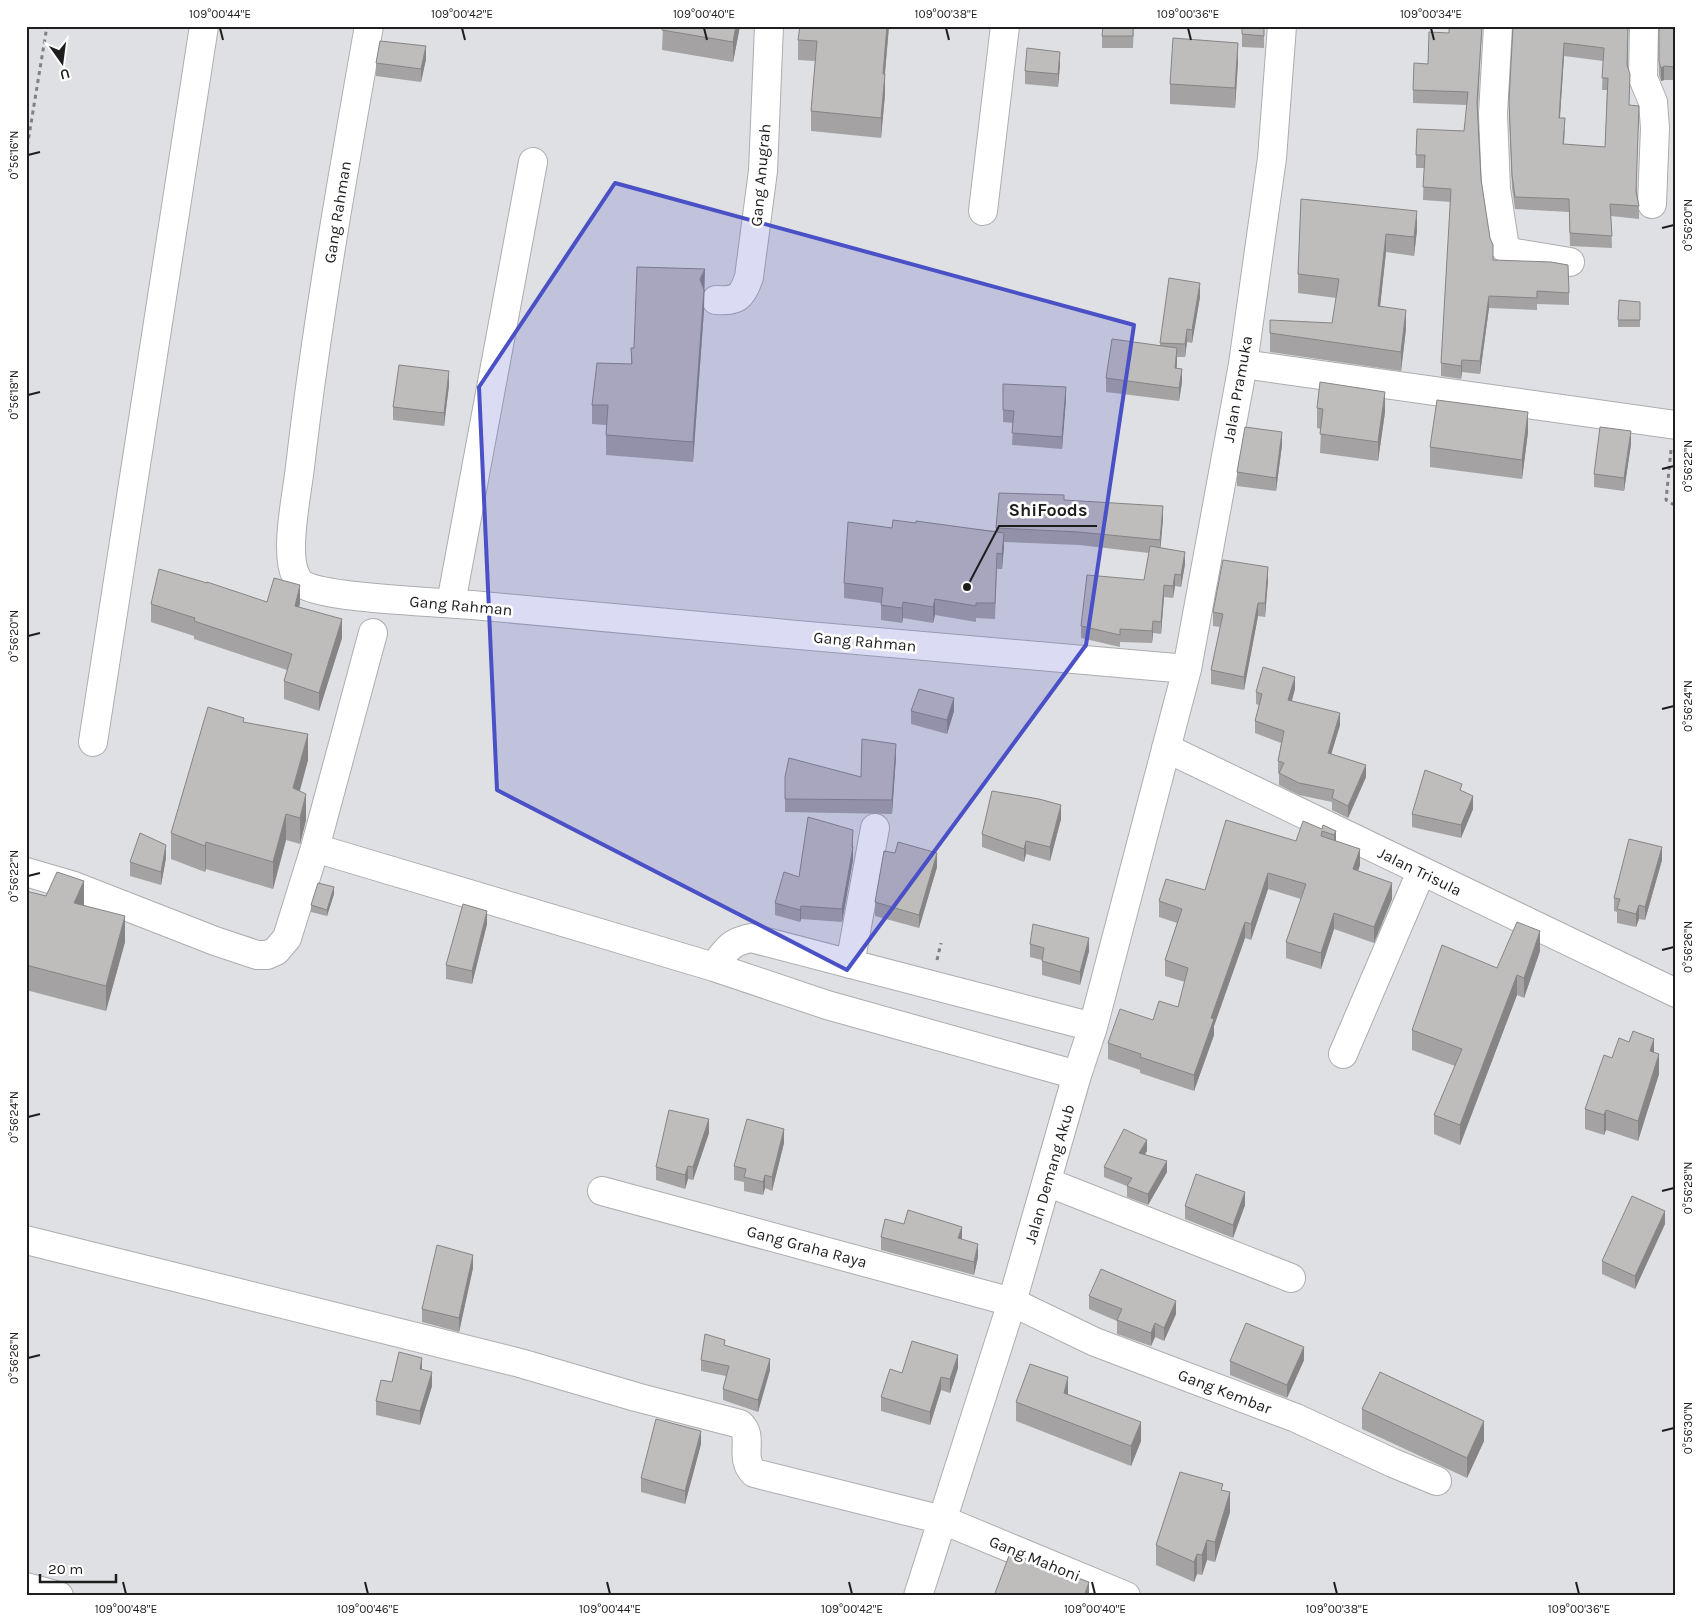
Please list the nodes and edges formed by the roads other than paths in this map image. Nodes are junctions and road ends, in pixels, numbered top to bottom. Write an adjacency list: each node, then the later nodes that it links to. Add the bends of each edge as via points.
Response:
1 (204, 26): 18 (street)
2 (369, 26): 15 (street, Gang Rahman, via 310,378 291,539 293,572 300,583 314,590 340,595)
3 (769, 26): 12 (street, Gang Anugrah, via 763,171 749,278 740,296 732,300)
4 (1005, 26): 10 (street)
5 (1282, 26): 13 (street, Jalan Pramuka, via 1272,158)
6 (1498, 26): 11 (street, via 1493,114 1496,189 1505,248 1515,253)
7 (1644, 26): 9 (street, via 1643,78 1653,102 1655,128)
8 (532, 162): 15 (street)
9 (1652, 204)
10 (983, 211)
11 (1570, 262)
12 (716, 300)
13 (1243, 364): 14 (street); 17 (street, Jalan Pramuka)
14 (1675, 425)
15 (451, 603): 17 (street, Gang Rahman)
16 (373, 633): 21 (street)
17 (1187, 669): 19 (street, Jalan Pramuka)
18 (92, 742)
19 (1166, 748): 23 (street, Jalan Trisula); 27 (street, Jalan Demang Akub)
20 (875, 828): 24 (street)
21 (315, 848): 22 (street, via 287,938 276,951 267,955 257,955 216,941 74,886); 25 (street)
22 (26, 872)
23 (1421, 872): 26 (street, Jalan Trisula); 28 (street)
24 (850, 964): 25 (street, via 752,938 737,941 727,948); 27 (street)
25 (714, 967): 29 (street, via 827,1005)
26 (1676, 993)
27 (1093, 1027): 29 (street, Jalan Demang Akub)
28 (1343, 1054)
29 (1077, 1075): 30 (street, Jalan Demang Akub)
30 (1047, 1182): 33 (street); 34 (street, Jalan Demang Akub)
31 (602, 1191): 34 (street, Gang Graha Raya)
32 (26, 1240): 36 (street, Gang Mahoni, via 520,1363 740,1424 746,1429 746,1456 754,1473)
33 (1291, 1278)
34 (1012, 1302): 35 (street, Gang Kembar, via 1095,1342 1296,1418); 36 (street, Jalan Demang Akub)
35 (1437, 1481)
36 (943, 1520): 39 (street, Jalan Demang Akub); 40 (street, Gang Mahoni)
37 (26, 1587): 38 (street)
38 (59, 1596)
39 (918, 1596)
40 (1126, 1596)

